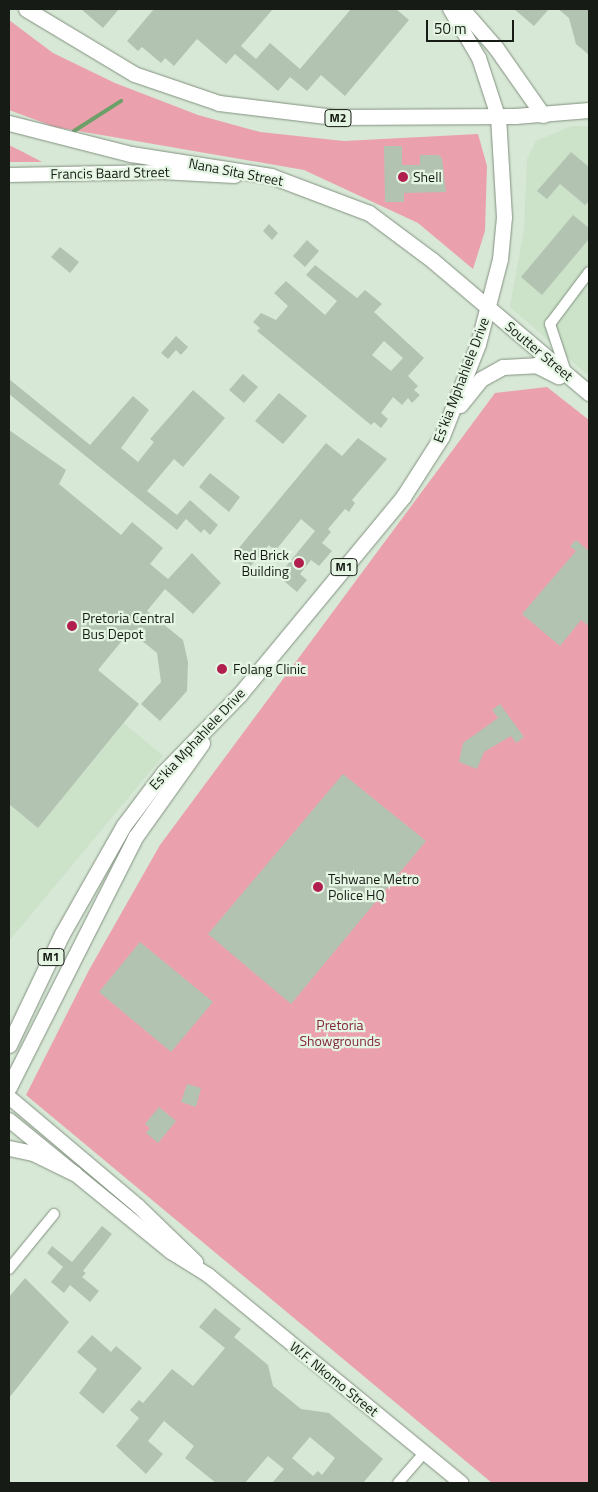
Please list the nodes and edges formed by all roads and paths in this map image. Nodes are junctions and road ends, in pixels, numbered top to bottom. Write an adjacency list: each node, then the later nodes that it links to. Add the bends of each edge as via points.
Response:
1 (26, 9): 6 (main road, M2, via 134,74 219,103 334,118)
2 (450, 9): 6 (main road, via 479,58)
3 (462, 9): 5 (main road, via 496,48)
4 (589, 110): 5 (main road, M2)
5 (543, 114): 6 (main road, M2)
6 (498, 116): 11 (main road, Es'kia Mphahlele Drive / M1, via 504,217)
7 (9, 124): 9 (main road, Nana Sita Street, via 131,154)
8 (9, 175): 9 (main road, Francis Baard Street, via 161,172)
9 (271, 176): 11 (main road, Nana Sita Street, via 369,213 432,260)
10 (589, 272): 12 (street, via 550,324)
11 (488, 310): 12 (main road, Soutter Street); 14 (main road, Es'kia Mphahlele Drive / M1)
12 (567, 375): 13 (main road, Soutter Street)
13 (589, 394): 14 (main road, via 543,367 526,363 502,367 473,387)
14 (442, 436): 15 (main road, Es'kia Mphahlele Drive / M1, via 403,497)
15 (240, 694): 16 (main road, Es'kia Mphahlele Drive / M1, via 181,753 124,825 62,934); 19 (main road, M1, via 138,832)
16 (23, 1014): 17 (main road); 18 (main road, Es'kia Mphahlele Drive / M1)
17 (9, 1023)
18 (9, 1045)
19 (9, 1086)
20 (9, 1097): 26 (main road, W.F. Nkomo Street, via 138,1206)
21 (9, 1120): 23 (main road, W.F. Nkomo Street)
22 (9, 1148): 23 (main road, via 33,1153)
23 (74, 1173): 26 (main road, W.F. Nkomo Street, via 171,1252)
24 (54, 1214): 25 (street)
25 (9, 1269)
26 (208, 1275): 27 (main road, W.F. Nkomo Street)
27 (424, 1453): 28 (street); 29 (main road, W.F. Nkomo Street)
28 (398, 1483)
29 (461, 1483)

